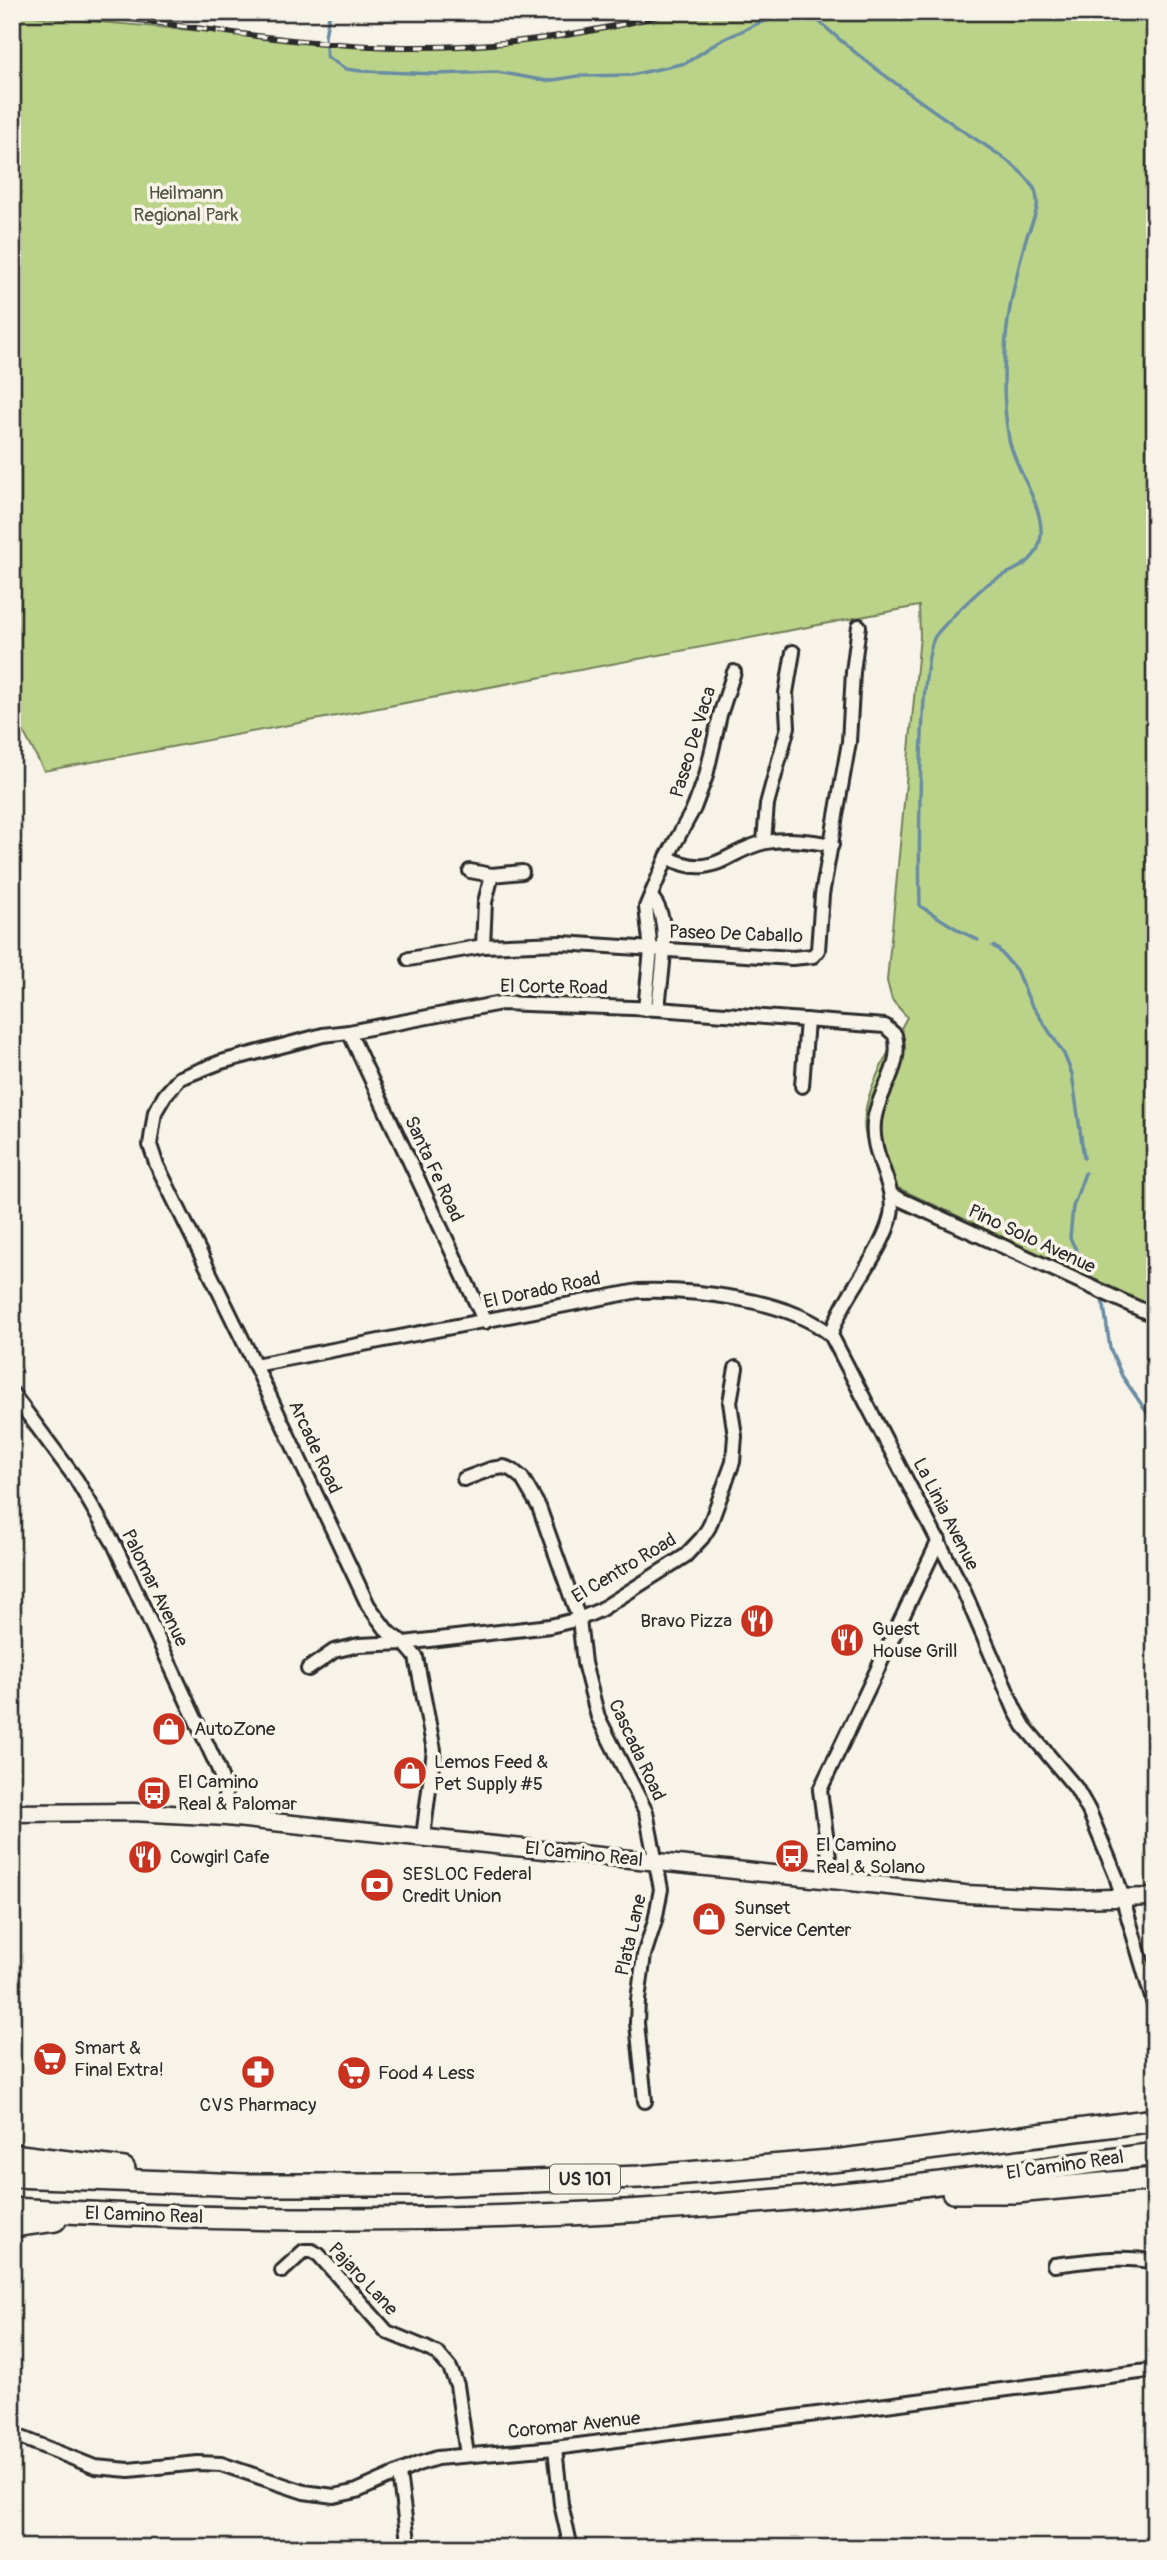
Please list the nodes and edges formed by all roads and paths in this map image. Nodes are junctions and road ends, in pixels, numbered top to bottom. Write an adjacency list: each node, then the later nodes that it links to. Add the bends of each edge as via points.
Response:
1 (859, 626): 5 (street, Paseo De Caballo, via 847,755)
2 (793, 652): 4 (street, via 786,693 788,727 767,804)
3 (734, 672): 6 (street, Paseo De Vaca, via 706,776)
4 (764, 842): 5 (street, via 802,840); 6 (street, via 708,865 684,864)
5 (832, 845): 11 (street, Paseo De Caballo, via 818,950 813,956)
6 (667, 857): 11 (street, Paseo De Vaca, via 651,897 659,904)
7 (470, 871): 9 (street)
8 (522, 872): 9 (street)
9 (492, 875): 10 (street, via 483,918)
10 (483, 946): 11 (street, Paseo De Caballo, via 562,943); 12 (street, Paseo De Caballo)
11 (657, 950): 13 (street, Paseo De Vaca)
12 (409, 959)
13 (651, 1009): 14 (street, El Corte Road); 15 (street, El Corte Road, via 501,1003)
14 (807, 1020): 17 (street); 18 (street, El Corte Road, via 885,1026 892,1031 898,1057 873,1129)
15 (349, 1032): 16 (street, El Corte Road, via 264,1050); 20 (street, Santa Fe Road)
16 (180, 1077): 22 (street, Arcade Road, via 155,1112 150,1145)
17 (802, 1086)
18 (892, 1196): 19 (street, Pino Solo Avenue); 21 (street, via 887,1229)
19 (1155, 1316)
20 (485, 1322): 21 (street, El Dorado Road, via 622,1292 657,1290 780,1308); 22 (street, El Dorado Road)
21 (831, 1335): 26 (street, La Linia Avenue)
22 (255, 1365): 28 (street, Arcade Road, via 368,1605 388,1632)
23 (736, 1368): 27 (street, El Centro Road, via 730,1402 733,1462 709,1527 685,1556)
24 (12, 1393): 31 (street, Palomar Avenue, via 76,1479 114,1544 218,1768 225,1788)
25 (464, 1479): 27 (street, Cascada Road, via 500,1467 512,1469 522,1478 546,1523)
26 (939, 1540): 34 (street, via 820,1790); 36 (street, La Linia Avenue, via 1019,1718 1089,1811 1110,1858)
27 (579, 1619): 28 (street, El Centro Road); 33 (street, Cascada Road, via 598,1717 646,1812)
28 (404, 1643): 29 (street, El Centro Road, via 334,1651); 32 (street, Arcade Road, via 416,1657 434,1750)
29 (308, 1669)
30 (12, 1813): 31 (main road, El Camino Real)
31 (226, 1817): 32 (main road, El Camino Real)
32 (423, 1837): 33 (main road, El Camino Real)
33 (656, 1862): 34 (main road, El Camino Real); 38 (street, Plata Lane, via 660,1903 644,1955 638,2000)
34 (832, 1880): 36 (main road, El Camino Real, via 998,1896)
35 (1155, 1897): 36 (main road, El Camino Real)
36 (1121, 1899): 37 (street, La Linia Avenue)
37 (1155, 2008)
38 (645, 2101)
39 (1155, 2120): 44 (highway, El Camino Real / US 101, via 866,2157 706,2172 429,2185)
40 (1155, 2154): 45 (highway, El Camino Real / US 101)
41 (12, 2155): 44 (highway)
42 (12, 2176): 44 (highway, El Camino Real / US 101)
43 (1155, 2179): 45 (highway, via 1016,2192)
44 (244, 2185)
45 (852, 2193): 47 (highway, El Camino Real / US 101, via 454,2218)
46 (12, 2209): 47 (highway, El Camino Real / US 101)
47 (95, 2214): 48 (highway)
48 (12, 2227)
49 (1155, 2262): 50 (street, via 1112,2258)
50 (1054, 2265)
51 (282, 2271): 55 (street, Pajaro Lane, via 304,2251 312,2251 387,2332 445,2361 457,2385)
52 (1155, 2370): 54 (street, Coromar Avenue)
53 (12, 2434): 56 (street, Coromar Avenue, via 95,2467 130,2470 221,2464 322,2496 357,2491)
54 (555, 2448): 55 (street, Coromar Avenue); 58 (street)
55 (467, 2455): 56 (street, Coromar Avenue, via 427,2461)
56 (400, 2474): 57 (street)
57 (409, 2548)
58 (571, 2548)

